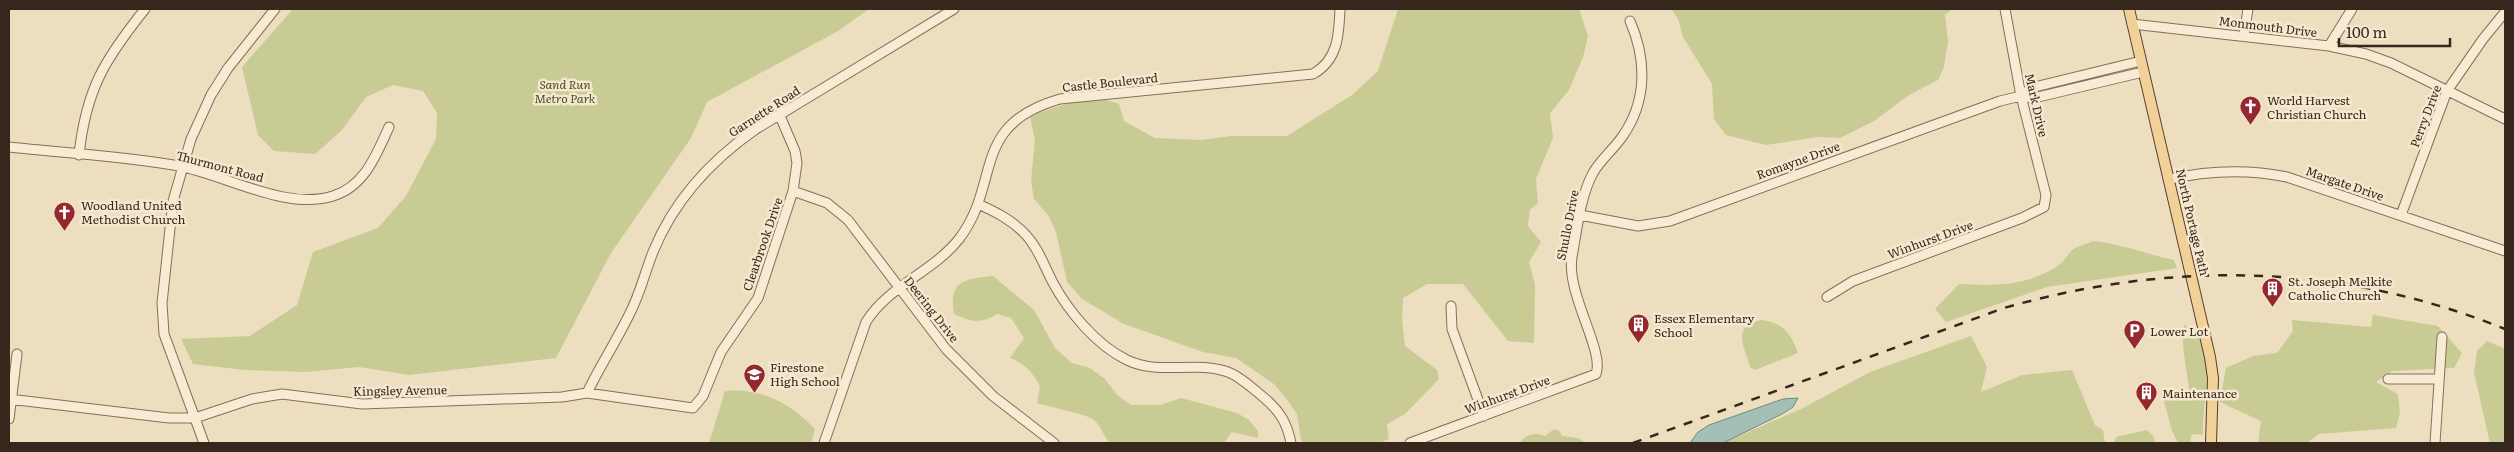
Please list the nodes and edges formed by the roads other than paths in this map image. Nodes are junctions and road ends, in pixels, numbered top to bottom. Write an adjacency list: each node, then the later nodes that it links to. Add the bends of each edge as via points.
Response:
1 (145, 9): 22 (street, via 96,79 85,110)
2 (275, 9): 23 (street, via 211,95)
3 (954, 9): 18 (street, Garnette Road)
4 (1340, 9): 26 (street, Castle Boulevard, via 1339,38 1335,50 1325,66 1313,74 1081,96 1060,99 1033,109 1010,126 995,147 986,168)
5 (2004, 9): 17 (street, Mark Drive)
6 (2129, 9): 11 (main road, North Portage Path)
7 (2248, 9): 12 (street)
8 (2352, 9): 13 (street)
9 (2505, 12): 16 (street, Perry Drive)
10 (1630, 22): 29 (street, Shullo Drive, via 1642,59 1640,100 1622,137 1593,173)
11 (2132, 24): 12 (street, Monmouth Drive); 14 (main road, North Portage Path)
12 (2244, 36): 13 (street, Monmouth Drive)
13 (2329, 46): 16 (street, Monmouth Drive, via 2379,58)
14 (2140, 60): 15 (main road, North Portage Path); 17 (street, Romayne Drive, via 2032,88)
15 (2143, 72): 17 (street, Romayne Drive, via 2034,98); 24 (main road, North Portage Path)
16 (2446, 91): 19 (street, Monmouth Drive); 28 (street, Perry Drive)
17 (2021, 96): 27 (street, Mark Drive, via 2046,195); 29 (street, Romayne Drive, via 1670,221 1638,226)
18 (780, 116): 25 (street, Clearbrook Drive, via 795,151 797,163); 39 (street, Garnette Road, via 734,144 683,196 668,218 653,251 631,312)
19 (2505, 119)
20 (389, 127): 23 (street, Thurmont Road, via 362,177 346,190 322,199 293,198)
21 (9, 148): 22 (street, Thurmont Road)
22 (79, 155): 23 (street, Thurmont Road)
23 (182, 167): 43 (street, via 169,223 162,313 167,346)
24 (2170, 179): 28 (street, Margate Drive, via 2229,171 2267,173 2311,184); 50 (main road, North Portage Path, via 2210,357 2213,378)
25 (793, 191): 31 (street, Deering Drive, via 827,203 848,220); 41 (street, Clearbrook Drive, via 752,309 721,352 699,402 692,408)
26 (978, 204): 31 (street, Castle Boulevard, via 968,226 948,250); 48 (street, via 1011,221 1027,235 1066,304 1114,352 1151,368 1217,370 1235,376 1278,411)
27 (2044, 207): 32 (street, Winhurst Drive, via 1853,281)
28 (2401, 215): 30 (street, Margate Drive)
29 (1580, 216): 36 (street, Shullo Drive, via 1571,273)
30 (2505, 252)
31 (899, 288): 46 (street, Castle Boulevard, via 878,306 860,333); 47 (street, Deering Drive, via 946,349 999,401)
32 (1827, 297)
33 (1451, 306): 42 (street, via 1452,329)
34 (2442, 337): 38 (street)
35 (16, 354): 40 (street)
36 (1598, 357): 42 (street, Winhurst Drive, via 1596,374)
37 (2388, 379): 38 (street)
38 (2439, 379): 51 (street)
39 (587, 393): 41 (street, Kingsley Avenue); 43 (street, Kingsley Avenue, via 562,397 385,404 345,403 282,394 252,399)
40 (10, 399): 43 (street, Kingsley Avenue, via 169,418); 44 (street)
41 (675, 406)
42 (1484, 416): 49 (street, Winhurst Drive)
43 (195, 418): 45 (street)
44 (9, 419)
45 (204, 443)
46 (824, 443)
47 (1054, 443)
48 (1291, 443)
49 (1410, 443)
50 (2211, 443)
51 (2436, 443)

